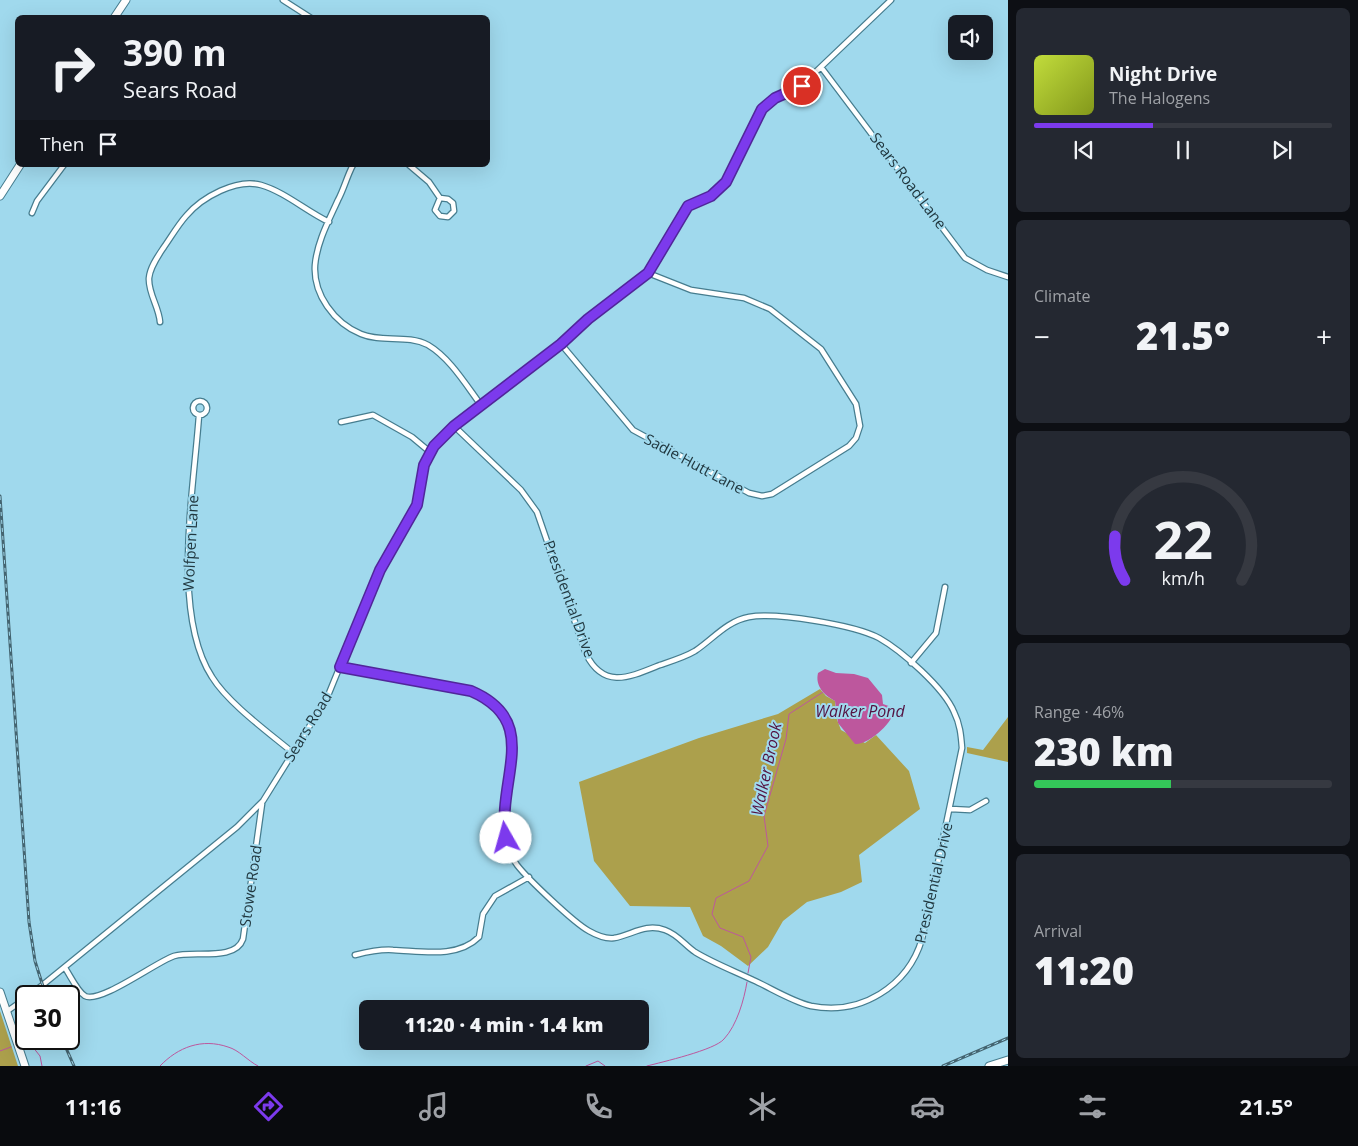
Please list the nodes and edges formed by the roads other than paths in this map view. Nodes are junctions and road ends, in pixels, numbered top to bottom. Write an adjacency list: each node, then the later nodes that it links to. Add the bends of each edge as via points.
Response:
1 (126, 0): 4 (main road)
2 (283, 0): 5 (street)
3 (891, 0): 6 (street, Sears Road)
4 (116, 15)
5 (306, 15)
6 (821, 67): 15 (street, Sears Road, via 802,86 775,98 762,109 726,182 711,196 688,206); 16 (street, Sears Road Lane, via 965,258)
7 (19, 167): 11 (main road)
8 (62, 167): 13 (street)
9 (352, 167): 14 (street)
10 (411, 167): 12 (street, via 429,182)
11 (0, 196)
12 (440, 198): 12 (street, via 435,206 437,214 448,217 454,211 454,203)
13 (32, 213)
14 (329, 222): 17 (street, via 260,185 229,187 207,200 187,215 152,268 149,285); 19 (street, via 315,265 316,278 330,312 362,334 379,339 401,338 430,346)
15 (648, 273): 18 (street, Sears Road); 18 (street, Sadie Hutt Lane, via 691,290 755,301 821,349 840,375 859,412 860,426 853,443 779,491 766,496 748,493 633,430)
16 (1008, 277)
17 (160, 322)
18 (561, 344): 19 (street, Sears Road)
19 (481, 405): 22 (street, Sears Road)
20 (199, 415): 27 (street, Wolfpen Lane, via 187,591 195,633 204,664 221,690)
21 (341, 422): 23 (street, via 373,415 412,437)
22 (454, 426): 23 (street, Sears Road); 25 (street, Presidential Drive, via 521,490 536,512 586,654 603,674 619,678 634,675 693,652 734,622 766,615 865,633 886,643)
23 (430, 452): 26 (street, Sears Road, via 424,465 417,505 380,570)
24 (945, 587): 25 (street, via 936,633)
25 (911, 663): 30 (street, Presidential Drive, via 937,687 960,725 961,755)
26 (340, 667): 27 (street, Sears Road, via 324,705); 31 (street, Presidential Drive, via 471,691 499,709 508,724 512,743 503,811 506,838 516,863)
27 (292, 752): 29 (street, Sears Road)
28 (986, 801): 30 (street, via 970,810)
29 (262, 803): 33 (street, Sears Road); 33 (street, Stowe Road, via 244,939 240,947 227,952 173,956 97,997 82,994)
30 (950, 809): 31 (street, Presidential Drive, via 922,939 914,960 886,991 848,1007 823,1008 802,1003 707,958 665,930 648,927 614,938 599,936 578,923)
31 (529, 877): 32 (street, via 496,896 483,914 479,937 465,947 442,951 382,950)
32 (355, 955)
33 (65, 968): 34 (street, Sears Road)
34 (43, 985)
35 (0, 992): 37 (main road)
36 (15, 1006): 37 (street, Sears Road)
37 (6, 1012): 39 (main road)
38 (1008, 1060): 40 (main road)
39 (25, 1066)
40 (989, 1066)

